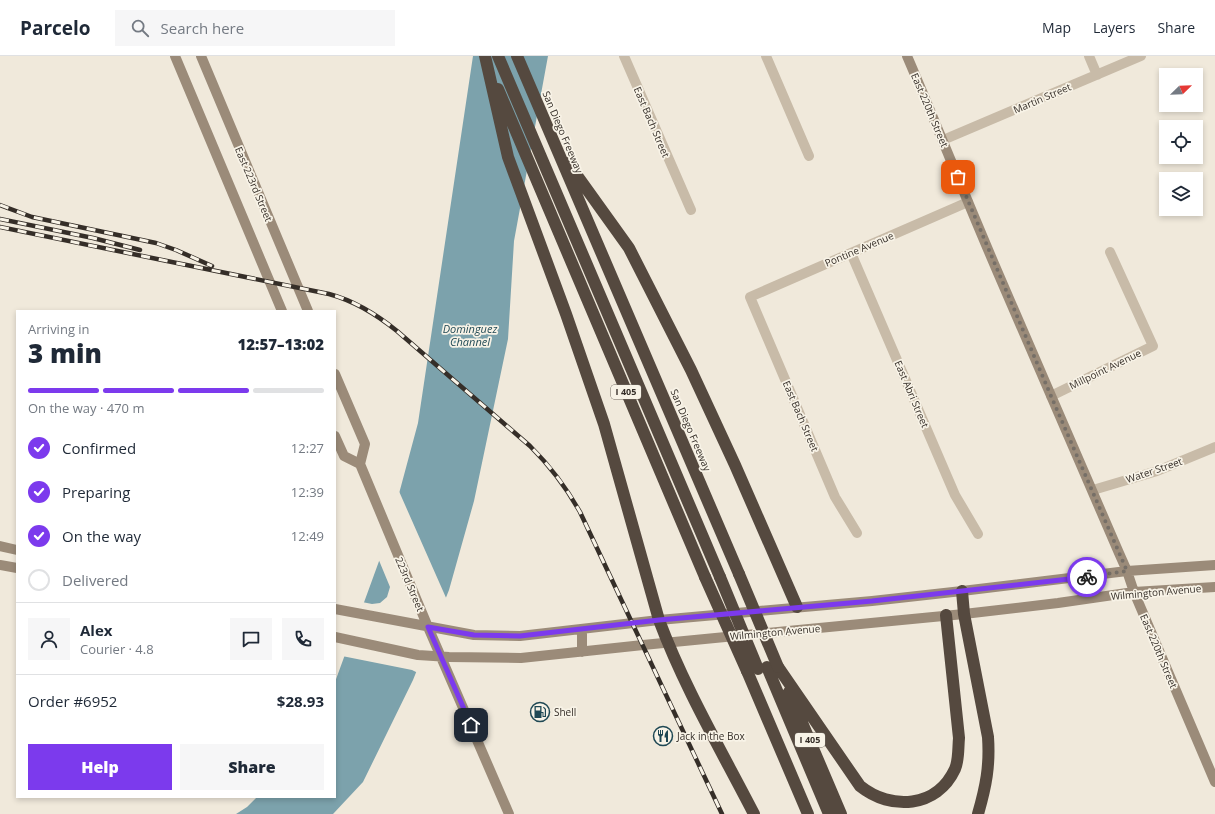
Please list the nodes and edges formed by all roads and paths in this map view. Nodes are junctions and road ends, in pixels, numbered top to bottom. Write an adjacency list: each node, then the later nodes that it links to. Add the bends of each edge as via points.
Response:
1 (175, 56): 21 (main road)
2 (200, 56): 22 (main road, East 223rd Street)
3 (485, 56): 45 (highway, via 508,157 604,424); 52 (highway, San Diego Freeway / I 405, bridge, via 705,578)
4 (498, 56): 37 (highway, via 551,181)
5 (506, 56): 37 (highway)
6 (518, 56): 14 (highway, San Diego Freeway / I 405)
7 (624, 56): 17 (street, East Bach Street)
8 (766, 56): 15 (street)
9 (906, 56): 13 (main road, East 220th Street)
10 (1089, 56): 12 (street)
11 (1141, 56): 12 (street, Martin Street)
12 (1097, 75): 13 (street, Martin Street)
13 (943, 140): 16 (main road, East 220th Street)
14 (555, 144): 37 (highway, San Diego Freeway / I 405); 41 (highway, via 629,248 691,370)
15 (809, 156)
16 (968, 202): 19 (street, Pontine Avenue); 24 (main road, East 220th Street)
17 (690, 210)
18 (1110, 252): 24 (street, Millpoint Avenue, via 1153,346)
19 (851, 253): 20 (street, Pontine Avenue); 30 (street, East Abri Street, via 955,495)
20 (750, 297): 29 (street, East Bach Street, via 835,497)
21 (282, 310)
22 (308, 310)
23 (336, 376): 27 (main road, via 365,444)
24 (1051, 396): 28 (main road, East 220th Street)
25 (336, 438): 27 (main road, via 344,456)
26 (1215, 447): 28 (street, Water Street, via 1157,471)
27 (360, 464): 46 (main road, 223rd Street)
28 (1093, 490): 36 (main road, East 220th Street)
29 (857, 533)
30 (978, 534)
31 (0, 546): 32 (main road)
32 (16, 550)
33 (0, 565): 35 (main road)
34 (1215, 565): 36 (main road)
35 (16, 568)
36 (1127, 571): 39 (main road); 40 (main road, East 220th Street)
37 (729, 576): 52 (highway, San Diego Freeway / I 405, bridge); 52 (highway, bridge)
38 (1215, 587): 40 (main road, Wilmington Avenue)
39 (962, 591): 41 (main road); 43 (highway)
40 (1134, 592): 43 (main road, Wilmington Avenue); 53 (main road, East 220th Street)
41 (797, 607): 45 (main road)
42 (336, 609): 46 (main road)
43 (964, 614): 44 (main road, Wilmington Avenue); 60 (highway, via 988,737 988,775)
44 (946, 615): 49 (main road, Wilmington Avenue); 52 (highway, via 959,738 958,756 955,769 937,792 916,801 890,802 870,794 860,786)
45 (659, 620): 47 (main road); 49 (highway)
46 (428, 627): 47 (main road, via 474,635 520,636); 51 (main road, 223rd Street)
47 (582, 629): 50 (main road)
48 (336, 637): 51 (main road, Wilmington Avenue)
49 (667, 642): 50 (main road, Wilmington Avenue); 55 (highway, via 687,686)
50 (582, 652): 51 (main road, Wilmington Avenue, via 521,658)
51 (445, 660): 54 (main road)
52 (762, 668): 56 (highway, San Diego Freeway / I 405); 57 (highway); 58 (highway); 59 (highway, San Diego Freeway / I 405)
53 (1215, 782)
54 (509, 814)
55 (754, 814)
56 (808, 814)
57 (820, 814)
58 (829, 814)
59 (841, 814)
60 (978, 814)

